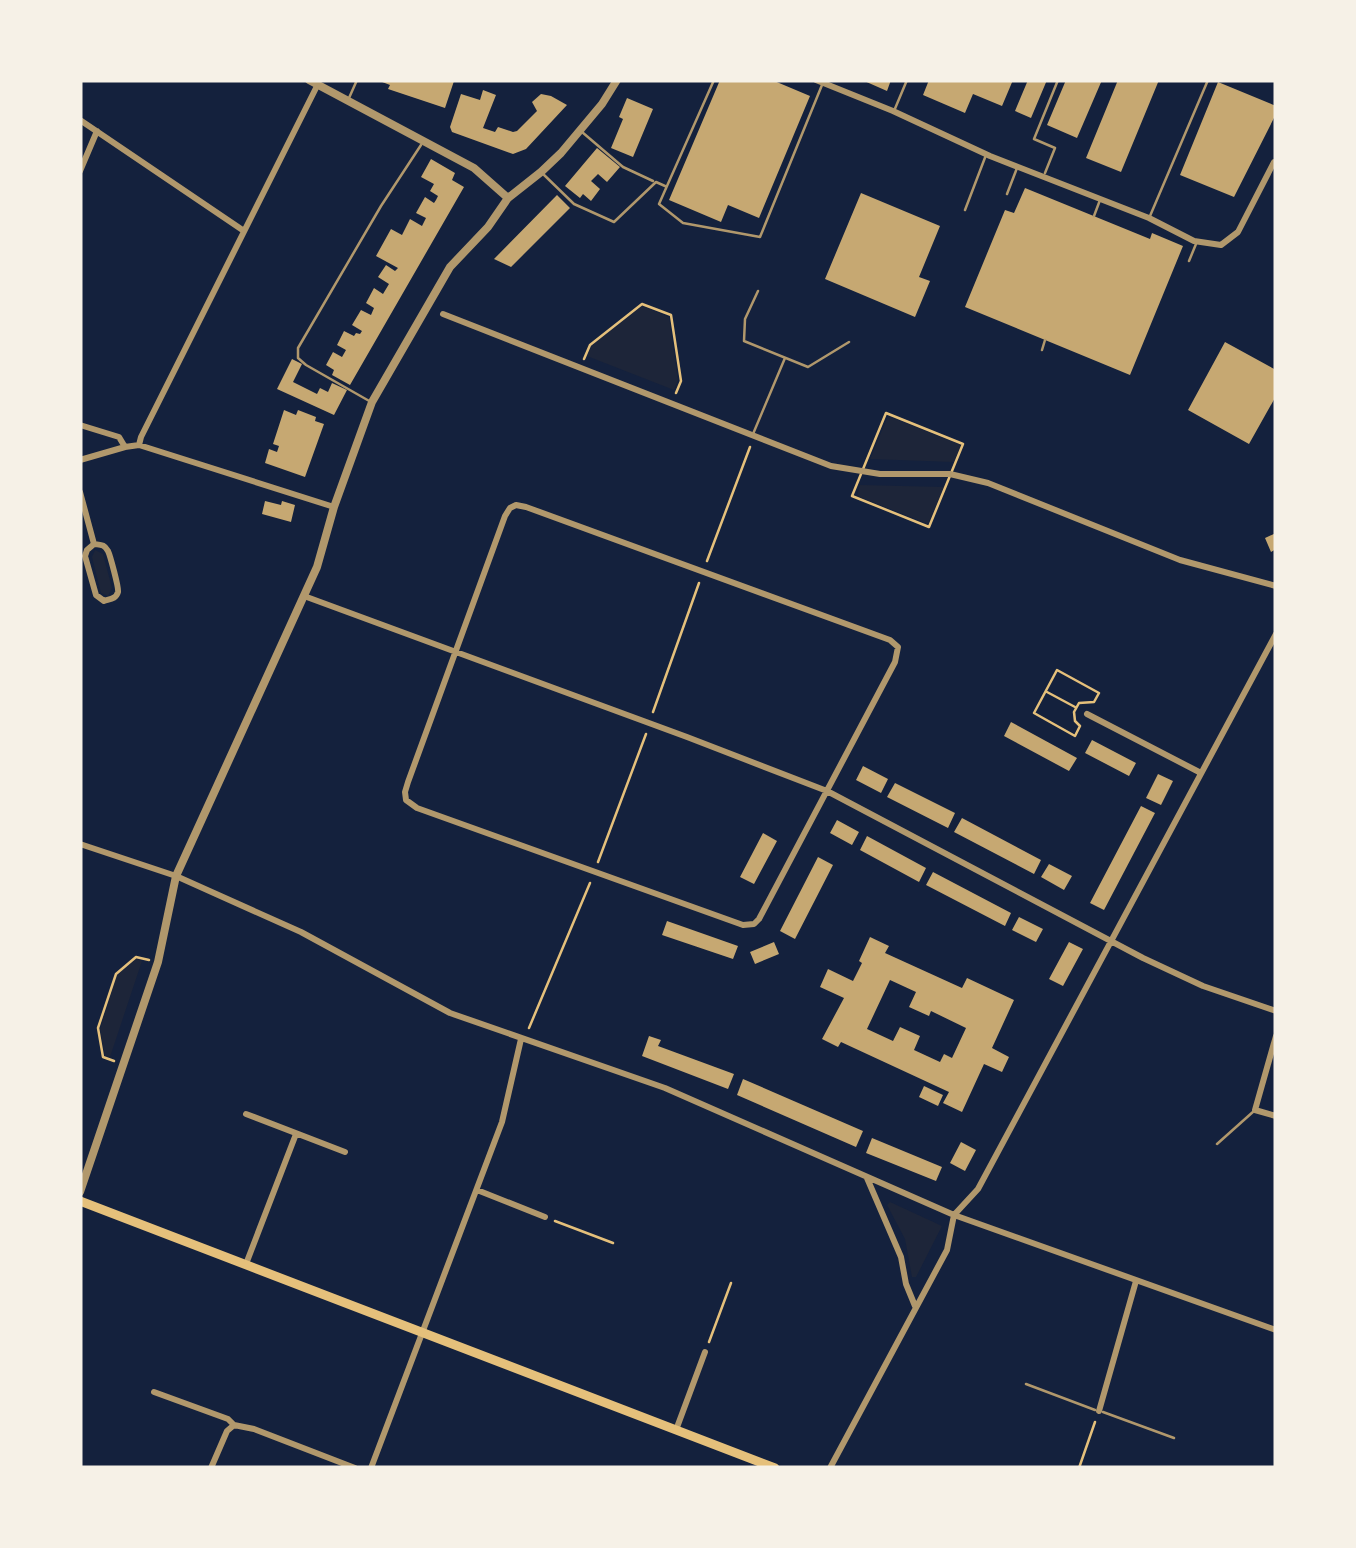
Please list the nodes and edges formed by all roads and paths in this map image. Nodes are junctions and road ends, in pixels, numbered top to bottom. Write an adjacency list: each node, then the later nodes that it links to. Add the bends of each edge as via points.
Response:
1 (356, 80): 9 (lane)
2 (617, 80): 13 (street)
3 (714, 80): 22 (lane)
4 (907, 80): 10 (lane)
5 (1058, 80): 20 (lane, via 1034,139 1055,148)
6 (1208, 80): 28 (lane)
7 (314, 82): 9 (street); 29 (street)
8 (820, 82): 10 (street); 22 (lane, via 760,236 683,223 658,204)
9 (348, 100): 14 (street)
10 (894, 111): 15 (street)
11 (80, 120): 12 (street)
12 (97, 131): 18 (street); 29 (street)
13 (581, 131): 19 (street); 21 (lane, via 623,166)
14 (424, 140): 24 (street, via 474,168); 39 (lane, via 298,348 306,365)
15 (986, 154): 17 (street); 26 (lane)
16 (1276, 162): 30 (street, via 1238,232 1222,245)
17 (1018, 167): 20 (street); 23 (lane)
18 (80, 171)
19 (542, 172): 21 (lane, via 574,204 614,222); 24 (street)
20 (1043, 176): 25 (street)
21 (656, 182): 22 (lane)
22 (666, 187)
23 (1006, 194)
24 (508, 198): 39 (street, via 450,267)
25 (1101, 199): 27 (lane); 28 (street)
26 (965, 210)
27 (1094, 216)
28 (1150, 218): 30 (street)
29 (244, 231): 43 (street)
30 (1198, 241): 31 (lane)
31 (1188, 261)
32 (758, 291): 37 (lane, via 744,341)
33 (442, 314): 38 (street)
34 (1045, 340): 36 (lane)
35 (849, 342): 37 (lane, via 808,367)
36 (1042, 350)
37 (785, 358): 42 (lane)
38 (580, 368): 40 (street); 40 (path, via 590,346 642,304 671,315 681,381)
39 (372, 402): 47 (street)
40 (672, 404): 42 (street)
41 (80, 425): 44 (street, via 119,437)
42 (753, 436): 49 (path); 50 (street, via 830,466 988,483 1180,560)
43 (139, 445): 44 (street); 47 (street)
44 (125, 447): 45 (street)
45 (80, 460)
46 (80, 492): 48 (street)
47 (334, 506): 51 (street)
48 (94, 544): 48 (street, via 86,556 96,595 110,600 118,588 108,550)
49 (704, 572): 53 (street, via 516,505 504,516); 57 (path); 59 (street, via 898,648)
50 (1276, 586)
51 (304, 596): 53 (street); 62 (street)
52 (1276, 634): 58 (street)
53 (456, 652): 57 (street); 61 (street, via 406,800)
54 (1046, 692): 55 (path); 55 (path, via 1034,713 1076,736); 55 (path, via 1057,670 1099,693 1094,702)
55 (1075, 707)
56 (1087, 714): 58 (street)
57 (650, 723): 59 (street); 61 (path)
58 (1201, 773): 63 (street)
59 (826, 791): 61 (street, via 759,919 749,926); 63 (street)
60 (80, 844): 62 (street)
61 (595, 872): 67 (path)
62 (176, 876): 64 (street); 67 (street, via 302,932 450,1013)
63 (1112, 941): 65 (street, via 1203,986); 79 (street, via 978,1189)
64 (158, 962): 68 (street); 68 (path, via 136,957 116,974 98,1028 104,1057)
65 (1276, 1011)
66 (1276, 1036): 69 (street)
67 (523, 1040): 75 (street, via 665,1088); 76 (street)
68 (125, 1064): 77 (street)
69 (1255, 1110): 71 (street); 73 (lane)
70 (246, 1114): 72 (street)
71 (1276, 1116)
72 (296, 1134): 74 (street); 82 (street)
73 (1217, 1144)
74 (345, 1152)
75 (866, 1178): 79 (street); 85 (street, via 902,1257)
76 (477, 1190): 80 (street); 87 (street)
77 (80, 1192)
78 (80, 1201): 82 (main road)
79 (954, 1215): 83 (street); 85 (street, via 947,1250)
80 (545, 1217): 81 (path)
81 (613, 1243)
82 (246, 1264): 87 (main road)
83 (1136, 1280): 86 (street); 91 (street)
84 (732, 1283): 88 (path)
85 (916, 1307): 99 (street)
86 (1276, 1330)
87 (422, 1333): 93 (main road); 97 (street)
88 (704, 1352): 93 (street)
89 (1026, 1384): 91 (lane)
90 (154, 1392): 92 (street)
91 (1099, 1411): 94 (lane); 100 (path)
92 (234, 1425): 95 (street); 96 (street)
93 (676, 1430): 98 (main road)
94 (1174, 1438)
95 (211, 1468)
96 (355, 1468)
97 (370, 1468)
98 (775, 1468)
99 (830, 1468)
100 (1080, 1468)

